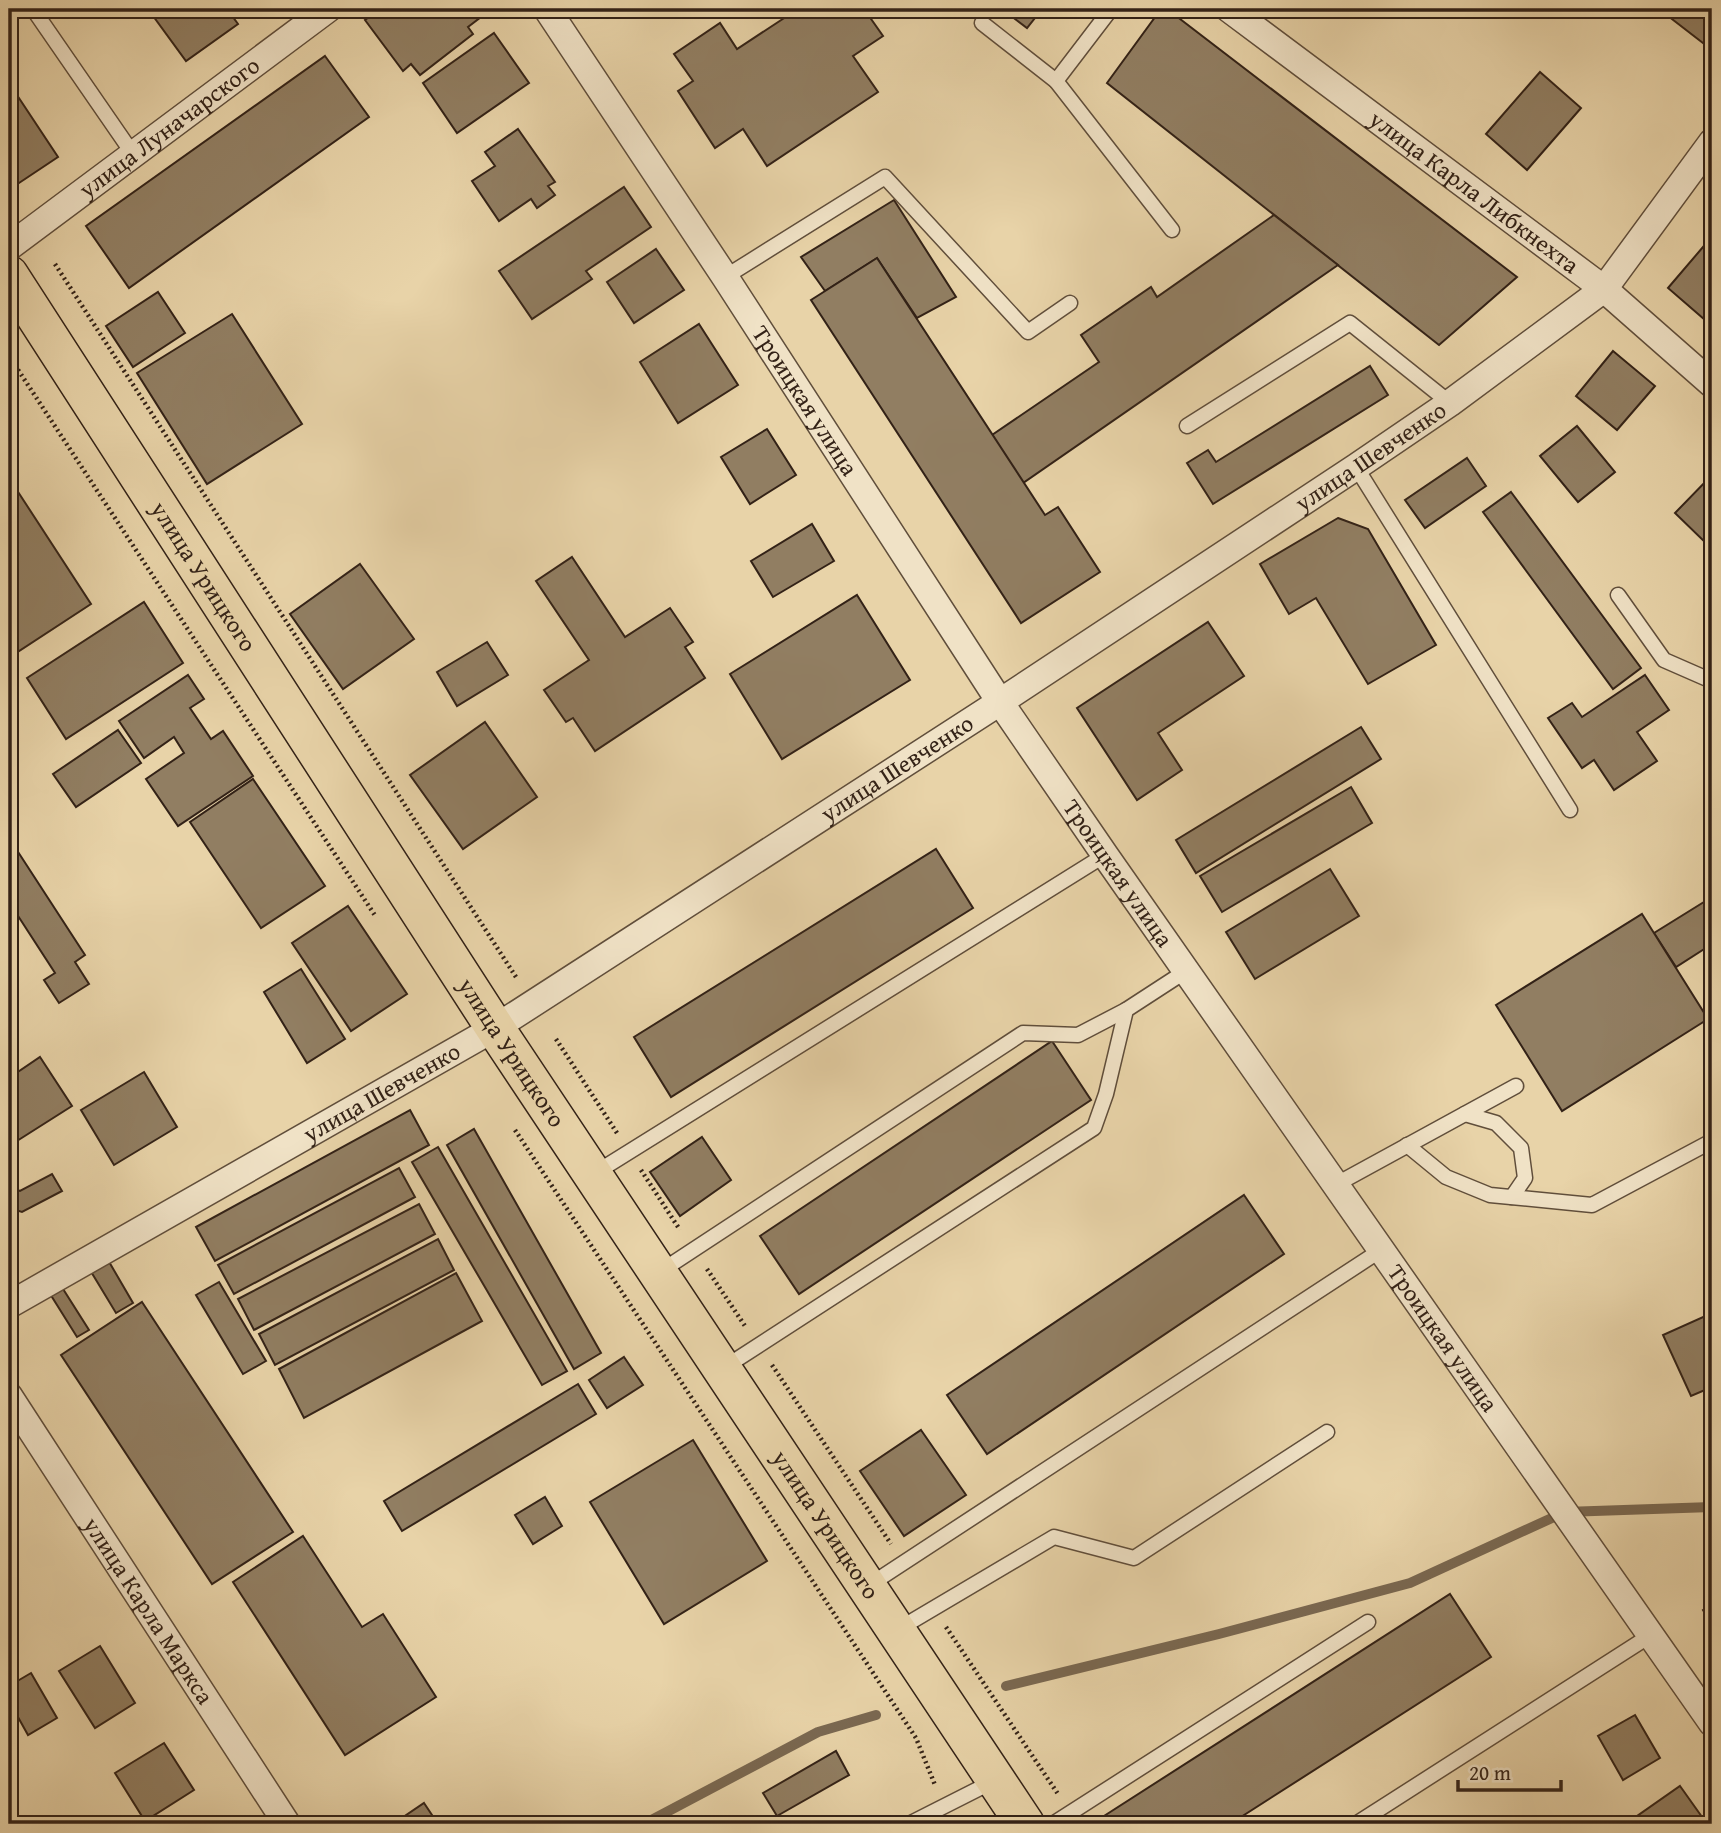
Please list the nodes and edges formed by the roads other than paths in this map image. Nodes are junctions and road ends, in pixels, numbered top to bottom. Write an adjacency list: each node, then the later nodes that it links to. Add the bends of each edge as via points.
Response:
1 (33, 9): 9 (lane)
2 (328, 9): 9 (street, улица Луначарского)
3 (547, 9): 13 (street, Троицкая улица)
4 (1111, 9): 7 (lane)
5 (1229, 9): 14 (street, улица Карла Либкнехта)
6 (982, 23): 7 (lane)
7 (1056, 81): 10 (lane)
8 (1712, 142): 14 (street, улица Шевченко)
9 (133, 154): 11 (street, улица Луначарского)
10 (1172, 230)
11 (9, 247)
12 (9, 275): 27 (main road, улица Урицкого)
13 (724, 276): 15 (lane, via 885,177 1028,332); 22 (street, Троицкая улица)
14 (1604, 289): 16 (street, улица Карла Либкнехта); 17 (street, улица Шевченко)
15 (1070, 303)
16 (1712, 384)
17 (1450, 403): 18 (lane, via 1350,323); 19 (street, улица Шевченко)
18 (1187, 426)
19 (1356, 467): 22 (street, улица Шевченко); 23 (lane)
20 (1618, 595): 21 (lane, via 1664,660)
21 (1712, 681)
22 (1000, 702): 24 (street, Троицкая улица); 27 (street, улица Шевченко)
23 (1570, 810)
24 (1105, 855): 25 (street, Троицкая улица); 32 (lane)
25 (1186, 971): 26 (lane); 33 (street, Троицкая улица)
26 (1126, 1010): 36 (lane, via 1078,1035 1023,1033); 38 (lane, via 1094,1128)
27 (495, 1028): 32 (main road, улица Урицкого); 37 (street, улица Шевченко)
28 (1516, 1086): 29 (lane)
29 (1465, 1114): 31 (lane); 34 (lane, via 1496,1123 1521,1148 1525,1178)
30 (1712, 1141): 34 (lane, via 1592,1205)
31 (1407, 1145): 33 (lane); 34 (lane, via 1446,1177 1490,1195)
32 (591, 1175): 36 (main road, улица Урицкого)
33 (1335, 1185): 35 (street, Троицкая улица)
34 (1512, 1197)
35 (1381, 1250): 41 (lane); 44 (street, Троицкая улица)
36 (657, 1274): 38 (main road, улица Урицкого)
37 (9, 1305)
38 (721, 1370): 41 (main road, улица Урицкого)
39 (9, 1396): 47 (street, улица Карла Маркса)
40 (1327, 1432): 43 (lane, via 1134,1558 1054,1537)
41 (866, 1587): 43 (main road, улица Урицкого)
42 (1367, 1622): 50 (lane)
43 (896, 1630): 46 (main road, улица Урицкого)
44 (1651, 1635): 45 (street, Троицкая улица); 51 (lane)
45 (1712, 1723)
46 (995, 1780): 48 (lane); 49 (main road, улица Урицкого)
47 (287, 1824)
48 (909, 1824)
49 (1025, 1824)
50 (1053, 1824)
51 (1356, 1824)

